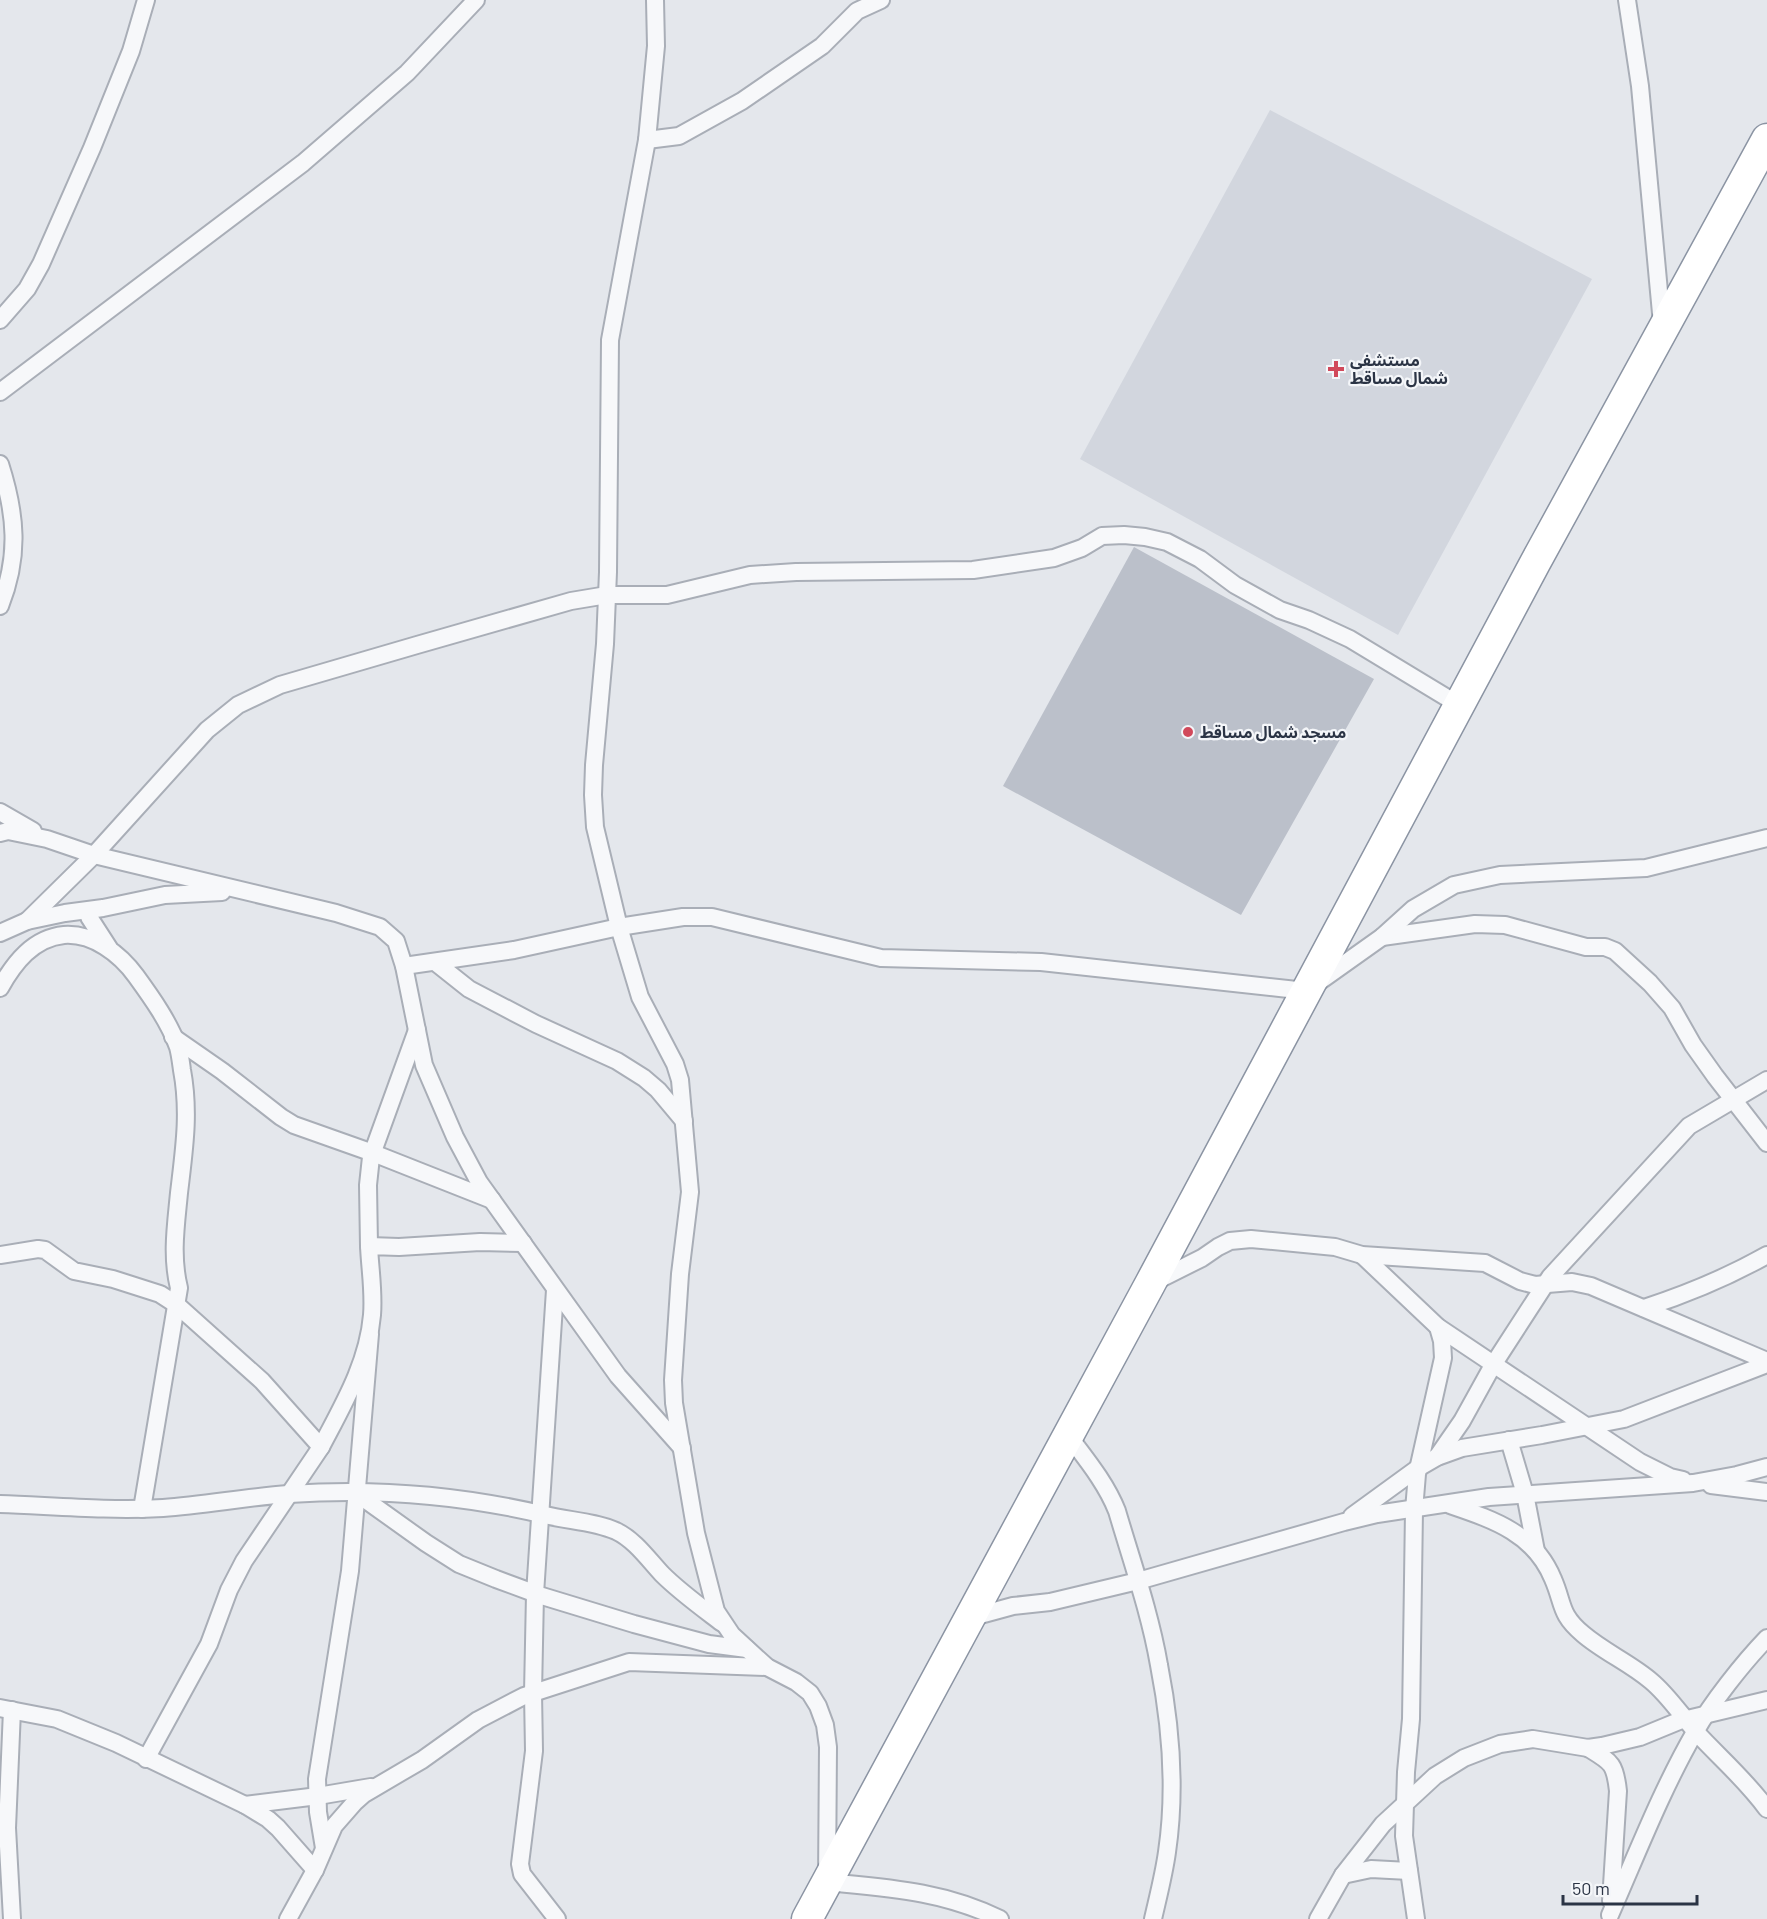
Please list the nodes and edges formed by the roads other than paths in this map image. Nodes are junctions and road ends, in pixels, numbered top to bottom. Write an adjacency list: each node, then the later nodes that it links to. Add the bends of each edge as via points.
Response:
1 (146, 0): 8 (street, via 131,51 41,264 27,289)
2 (476, 0): 10 (street, via 407,73 303,163)
3 (655, 0): 7 (street, via 656,46)
4 (881, 0): 7 (street, via 857,11 822,46 742,101 679,136)
5 (1627, 0): 9 (street, via 1640,86)
6 (1767, 139): 9 (highway)
7 (647, 140): 12 (street, via 610,340)
8 (0, 320)
9 (1663, 331): 14 (highway)
10 (0, 392)
11 (0, 464): 13 (street, via 12,513 14,551)
12 (607, 595): 14 (street, via 668,595 750,574 973,570 1054,558 1102,536 1124,534 1167,542 1280,610 1350,639); 19 (street, via 571,601 417,645 280,686 238,705 207,730); 23 (street, via 593,795 595,827)
13 (0, 606)
14 (1459, 705): 31 (highway)
15 (0, 813): 18 (street)
16 (0, 833): 18 (street)
17 (1767, 838): 26 (street, via 1646,868 1500,875 1454,885 1413,909)
18 (47, 839): 19 (street)
19 (94, 855): 20 (street); 22 (street)
20 (238, 890): 21 (street, via 165,896); 29 (street, via 380,927 396,942)
21 (96, 913): 22 (street, via 65,913); 25 (street); 27 (street)
22 (27, 921): 24 (street)
23 (619, 927): 28 (street); 31 (street, via 683,917 712,917 881,958 1041,962); 36 (street, via 640,997 680,1080)
24 (0, 933)
25 (62, 935): 27 (street, via 76,935); 30 (street, via 43,941 22,955)
26 (1382, 937): 31 (street); 35 (street, via 1475,924 1505,925 1615,951 1672,1008)
27 (109, 948): 33 (street, via 137,977)
28 (435, 962): 29 (street); 36 (street, via 469,989 644,1078)
29 (404, 966): 32 (street)
30 (0, 988)
31 (1306, 991): 45 (highway)
32 (417, 1029): 38 (street); 39 (street, via 424,1065 455,1137)
33 (172, 1036): 38 (street, via 280,1117); 48 (street, via 178,1047 187,1102 174,1238)
34 (1767, 1080): 35 (street)
35 (1734, 1100): 37 (street); 46 (street, via 1689,1126)
36 (684, 1121): 58 (street, via 690,1192 680,1274 674,1380)
37 (1767, 1143)
38 (372, 1153): 39 (street); 41 (street)
39 (492, 1200): 40 (street)
40 (523, 1243): 41 (street); 47 (street)
41 (369, 1246): 51 (street)
42 (0, 1255): 48 (street, via 45,1250 74,1271 140,1287)
43 (1362, 1255): 45 (street, via 1335,1247 1251,1239 1230,1241); 46 (street, via 1485,1263 1520,1281); 50 (street)
44 (1767, 1255): 49 (street, via 1704,1286)
45 (1150, 1284): 55 (highway)
46 (1545, 1285): 49 (street, via 1572,1282 1591,1286); 53 (street)
47 (555, 1290): 58 (street, via 618,1376); 71 (street)
48 (177, 1305): 57 (street, via 262,1381); 69 (street)
49 (1644, 1308): 52 (street)
50 (1438, 1328): 53 (street); 61 (street, via 1443,1358)
51 (370, 1334): 57 (street, via 359,1371); 63 (street)
52 (1767, 1362): 54 (street, via 1624,1419)
53 (1493, 1365): 54 (street); 59 (street)
54 (1586, 1427): 56 (street); 62 (street, via 1640,1462 1670,1477)
55 (1068, 1435): 74 (street, via 1112,1499); 76 (highway)
56 (1509, 1440): 59 (street, via 1462,1448); 66 (street)
57 (321, 1447): 65 (street)
58 (682, 1448): 77 (street, via 696,1533)
59 (1437, 1457): 61 (street)
60 (1767, 1467): 62 (street)
61 (1418, 1468): 70 (street); 72 (street)
62 (1694, 1483): 64 (street); 66 (street)
63 (356, 1492): 65 (street); 71 (street, via 418,1494); 75 (street, via 459,1564); 89 (street, via 350,1571 317,1779)
64 (1767, 1492)
65 (289, 1494): 69 (street); 87 (street, via 244,1561 209,1644)
66 (1525, 1494): 68 (street); 73 (street)
67 (0, 1504): 69 (street)
68 (1447, 1504): 70 (street); 73 (street, via 1500,1523)
69 (142, 1509)
70 (1414, 1510): 72 (street); 90 (street, via 1411,1719)
71 (541, 1514): 75 (street); 77 (street, via 618,1532 683,1593)
72 (1344, 1522): 74 (street)
73 (1536, 1551): 85 (street, via 1555,1583 1563,1613 1583,1634 1656,1685)
74 (1138, 1581): 76 (street); 106 (street, via 1159,1664 1170,1743 1167,1852)
75 (535, 1594): 79 (street, via 709,1644); 81 (street)
76 (969, 1618): 98 (highway)
77 (722, 1623): 79 (street)
78 (1767, 1638): 84 (street)
79 (747, 1648): 80 (street)
80 (767, 1667): 81 (street, via 629,1662); 98 (street, via 810,1693 825,1725)
81 (532, 1693): 88 (street, via 478,1720); 103 (street, via 534,1751 520,1864 525,1880)
82 (1767, 1700): 84 (street)
83 (6, 1709): 87 (street, via 57,1719); 94 (street)
84 (1707, 1714): 85 (street)
85 (1690, 1725): 86 (street); 92 (street); 100 (street)
86 (1588, 1748): 90 (street, via 1533,1739 1500,1744 1448,1766); 100 (street, via 1612,1765 1616,1775)
87 (146, 1758): 91 (street)
88 (378, 1786): 89 (street); 93 (street, via 344,1814)
89 (318, 1796): 91 (street); 93 (street)
90 (1405, 1803): 96 (street); 97 (street)
91 (245, 1805): 95 (street, via 278,1828)
92 (1767, 1809)
93 (324, 1848): 95 (street)
94 (5, 1867): 101 (street)
95 (315, 1870): 102 (street)
96 (1409, 1871): 97 (street, via 1371,1869); 108 (street)
97 (1343, 1875): 107 (street)
98 (827, 1882): 99 (street, via 944,1897); 104 (highway)
99 (973, 1912): 105 (street)
100 (1610, 1917)
101 (12, 1919)
102 (288, 1919)
103 (557, 1919)
104 (807, 1919)
105 (1000, 1919)
106 (1153, 1919)
107 (1318, 1919)
108 (1416, 1919)

